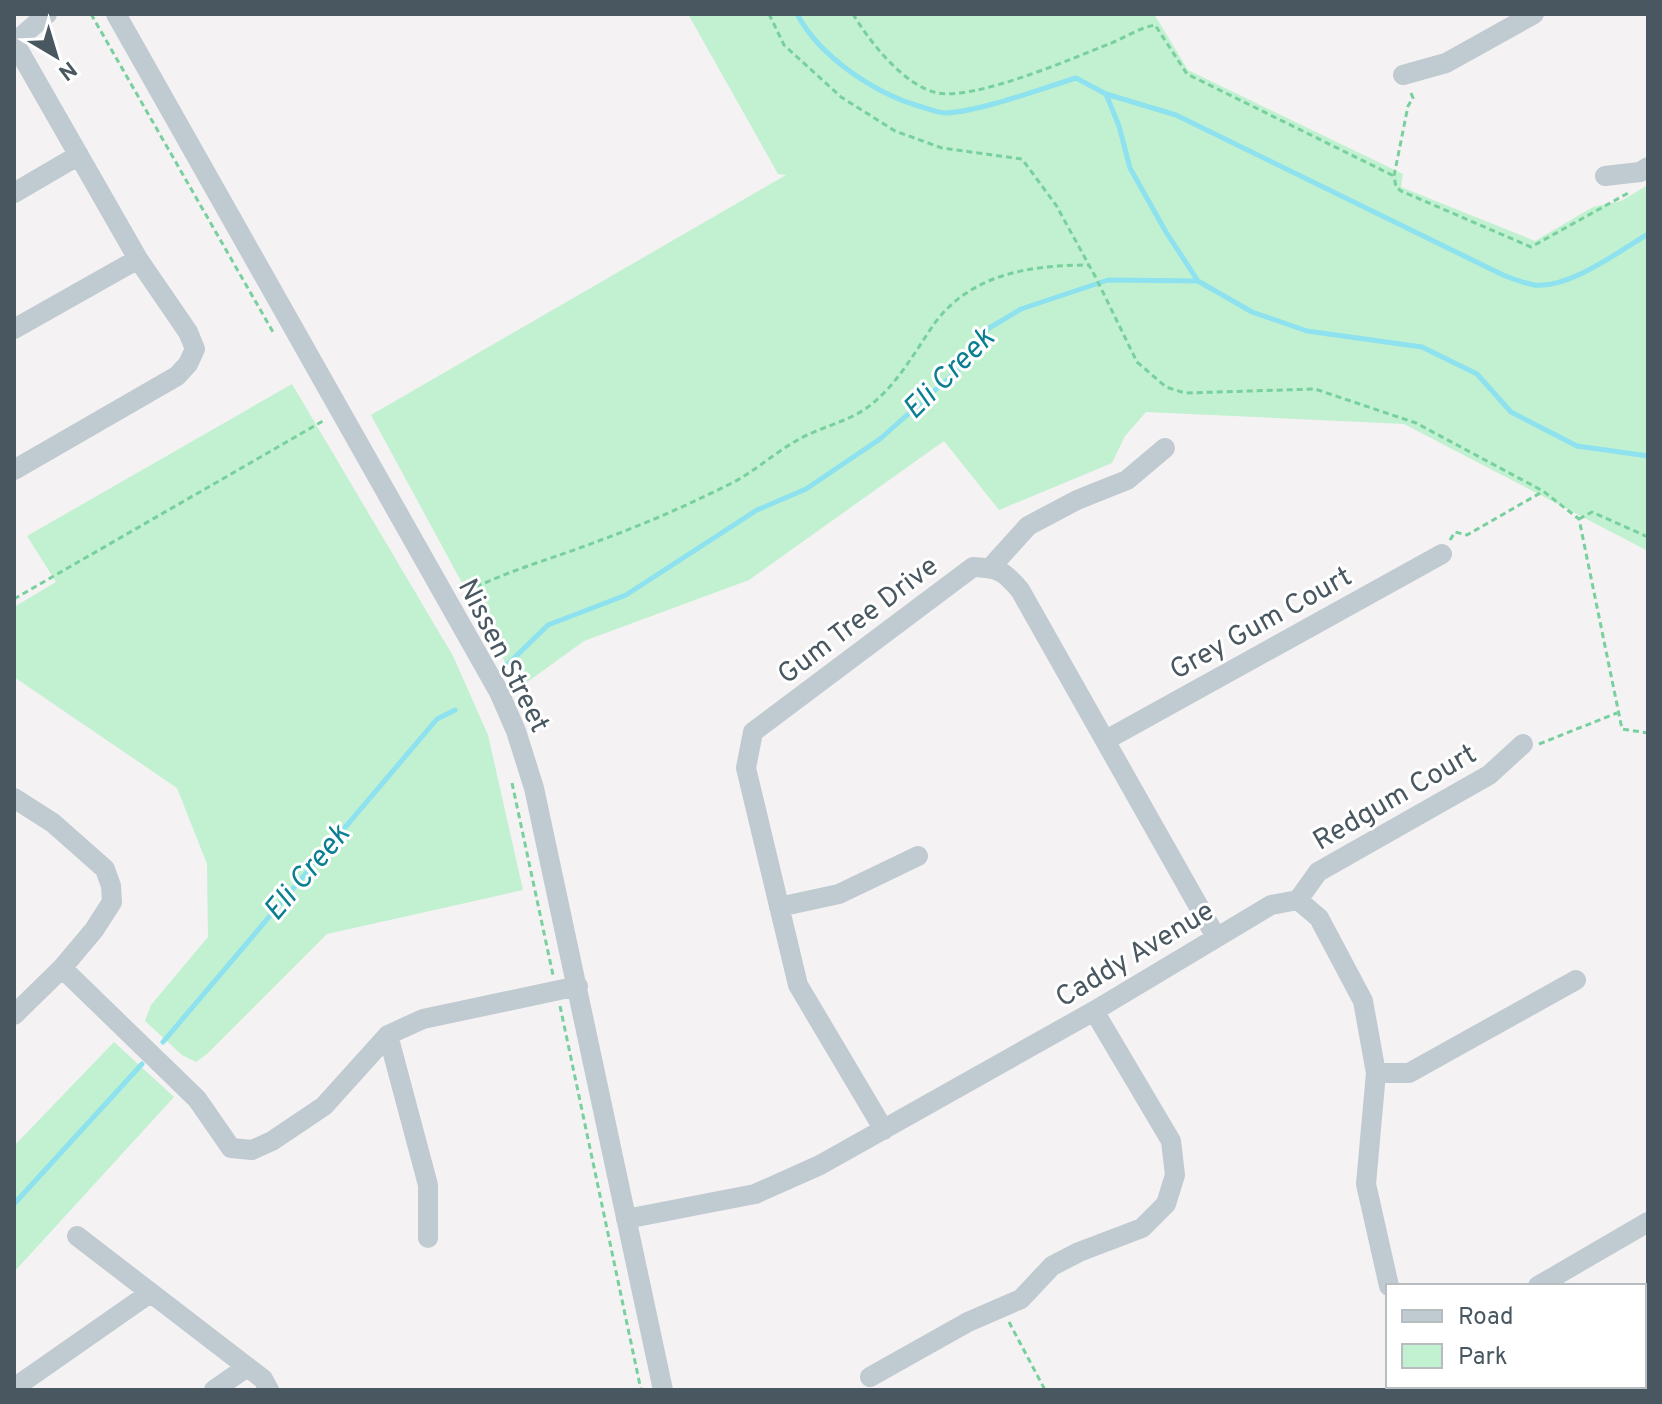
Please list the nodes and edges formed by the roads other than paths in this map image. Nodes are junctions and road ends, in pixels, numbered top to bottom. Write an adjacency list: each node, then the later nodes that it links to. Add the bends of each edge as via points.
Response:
1 (47, 14): 4 (street)
2 (116, 14): 25 (street, Nissen Street, via 499,692 534,788)
3 (1534, 14): 5 (street, via 1446,63)
4 (14, 42): 6 (street)
5 (1403, 75)
6 (79, 155): 9 (street); 10 (street)
7 (1648, 167): 8 (street)
8 (1605, 176)
9 (14, 193)
10 (138, 259): 11 (street); 13 (street, via 188,332 195,349 188,364 177,376)
11 (14, 329)
12 (1165, 448): 15 (street, via 1127,480 1028,526)
13 (14, 470)
14 (1442, 554): 16 (street, Grey Gum Court)
15 (991, 567): 16 (street, via 1006,572 1020,590); 21 (street, Gum Tree Drive, via 973,567 753,732 746,768)
16 (1106, 740): 22 (street)
17 (1523, 744): 20 (street, Redgum Court, via 1489,775 1318,872)
18 (14, 798): 23 (street, via 53,823 105,869 111,886 112,902)
19 (918, 856): 21 (street, via 839,894)
20 (1298, 900): 22 (street, Caddy Avenue, via 1271,905); 29 (street, via 1319,918 1363,1001)
21 (779, 907): 30 (street, Gum Tree Drive, via 798,985)
22 (1216, 937): 26 (street, Caddy Avenue)
23 (62, 968): 27 (street); 28 (street, via 197,1099 231,1148 252,1150 272,1141 324,1106)
24 (1576, 980): 29 (street, via 1409,1073)
25 (578, 986): 28 (street, via 423,1019); 31 (street, Nissen Street)
26 (1094, 1011): 30 (street, Caddy Avenue); 39 (street, via 1171,1141 1175,1175 1166,1204 1142,1228 1052,1266 1021,1299)
27 (14, 1015)
28 (388, 1035): 34 (street, via 428,1185)
29 (1376, 1073): 35 (street, via 1366,1184)
30 (884, 1130): 31 (street, Caddy Avenue, via 755,1194)
31 (626, 1219): 43 (street, Nissen Street)
32 (1648, 1222): 36 (street)
33 (77, 1236): 37 (street)
34 (428, 1238)
35 (1389, 1284)
36 (1541, 1284)
37 (150, 1293): 38 (street); 40 (street)
38 (247, 1367): 41 (street); 42 (street)
39 (870, 1377)
40 (14, 1388)
41 (214, 1390)
42 (269, 1390)
43 (663, 1390)

